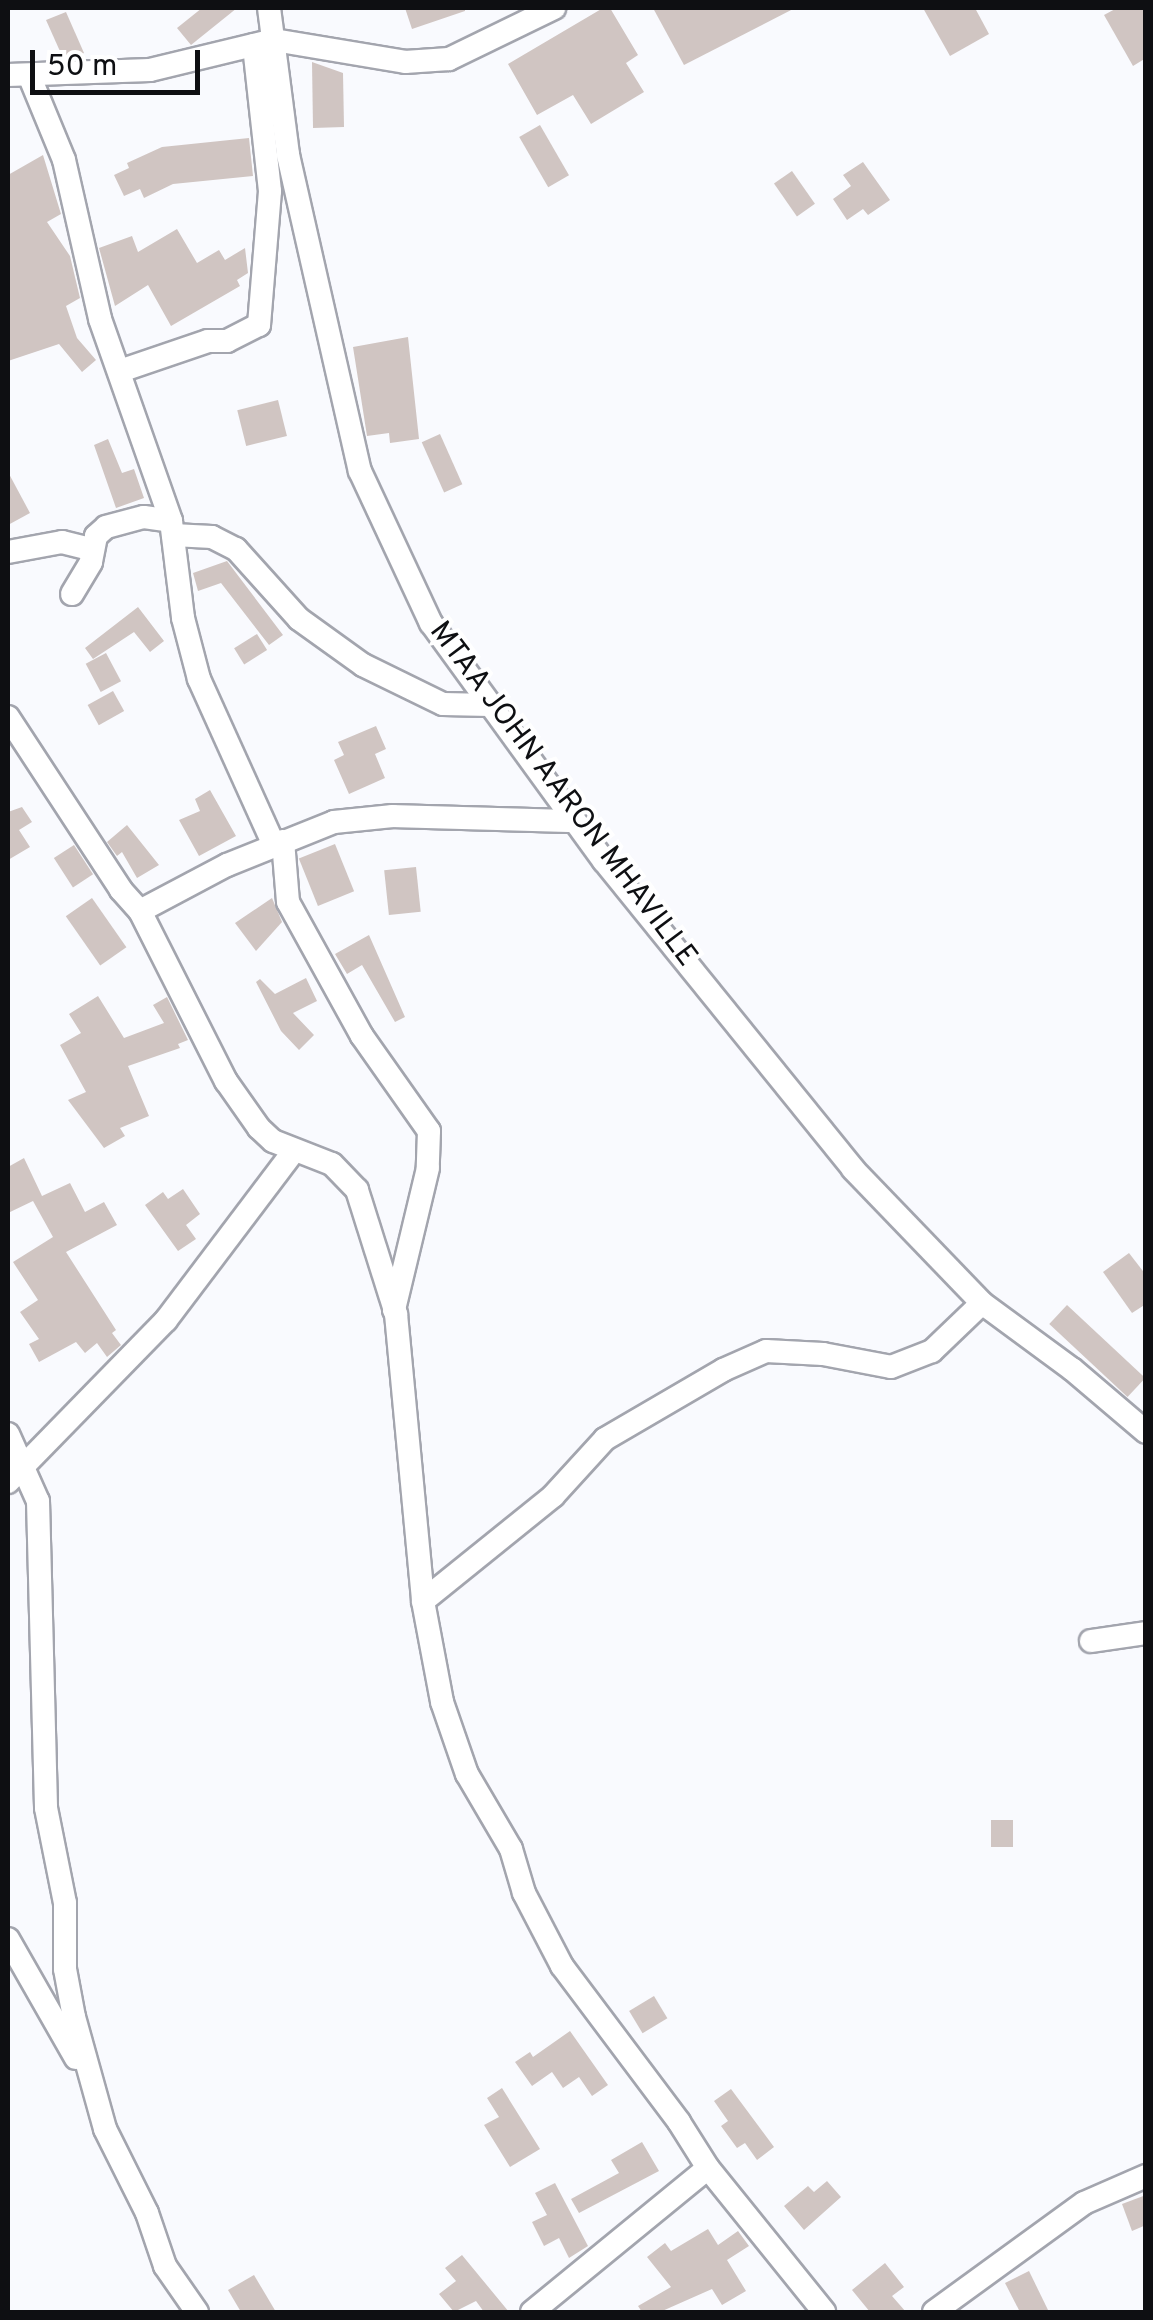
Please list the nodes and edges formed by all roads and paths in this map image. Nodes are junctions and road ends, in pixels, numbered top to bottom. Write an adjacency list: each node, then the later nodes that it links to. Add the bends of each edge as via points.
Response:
1 (268, 8): 3 (street, MTAA JOHN AARON MHAVILLE)
2 (546, 9): 3 (street, via 448,59 404,62)
3 (264, 42): 4 (street, via 150,70); 5 (street, via 270,191 259,325 227,341 208,341); 10 (street, MTAA JOHN AARON MHAVILLE, via 360,471 431,623)
4 (18, 75): 5 (street, via 64,160 100,319)
5 (120, 371): 6 (street)
6 (172, 528): 7 (street, via 144,517 106,527); 10 (street, via 236,549 299,619 364,665 443,704); 13 (street, via 183,618 199,679)
7 (91, 549): 8 (street, via 62,542); 9 (street, via 91,562)
8 (8, 552)
9 (72, 594)
10 (490, 705): 12 (street, MTAA JOHN AARON MHAVILLE)
11 (8, 717): 14 (street)
12 (575, 821): 13 (street, via 393,816 334,822); 16 (street, MTAA JOHN AARON MHAVILLE, via 852,1169)
13 (279, 843): 14 (street); 17 (street, via 288,902 362,1036 429,1131 428,1168)
14 (140, 911): 15 (street, via 226,1081 259,1128)
15 (294, 1151): 17 (street, via 332,1164 357,1190); 20 (street, via 166,1320)
16 (982, 1303): 18 (street, MTAA JOHN AARON MHAVILLE); 21 (street, via 932,1351 891,1366 766,1351 723,1370 605,1440 552,1496)
17 (394, 1310): 21 (street)
18 (1142, 1424)
19 (8, 1434): 20 (street)
20 (14, 1475): 25 (street, via 38,1501 46,1808 65,1903 65,1969)
21 (423, 1601): 26 (street, via 442,1702 466,1774 512,1850 524,1893 562,1966)
22 (1146, 1633): 23 (street)
23 (1091, 1641)
24 (8, 1940): 25 (street)
25 (87, 2077): 28 (street, via 165,2266)
26 (708, 2168): 29 (street); 30 (street)
27 (1146, 2176): 31 (street, via 1084,2203)
28 (197, 2312)
29 (532, 2312)
30 (824, 2312)
31 (934, 2312)

